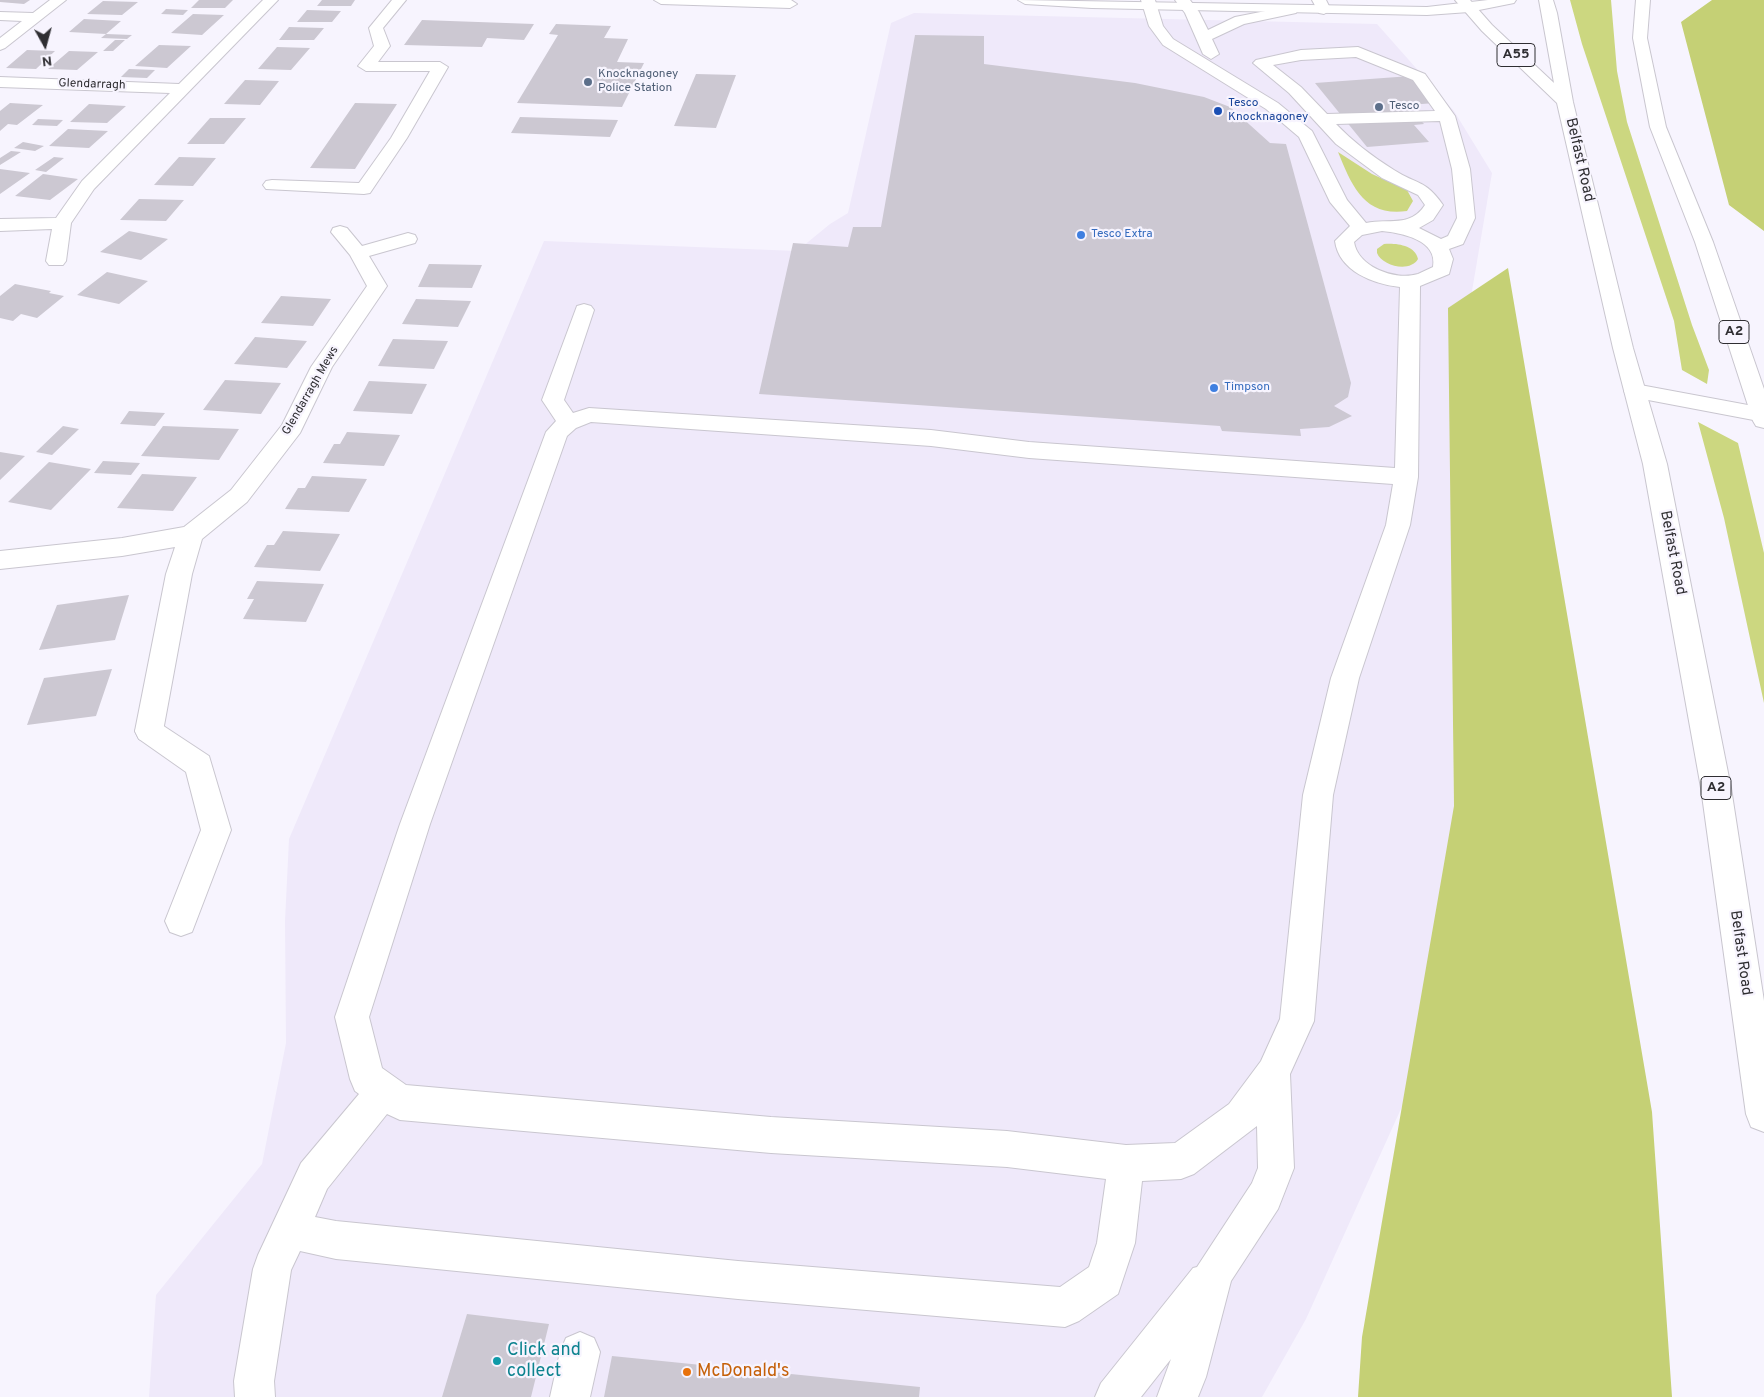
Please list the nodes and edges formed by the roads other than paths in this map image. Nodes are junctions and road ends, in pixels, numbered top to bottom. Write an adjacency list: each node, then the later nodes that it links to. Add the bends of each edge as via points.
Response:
1 (60, 0): 16 (main road)
2 (271, 0): 21 (main road)
3 (399, 0): 25 (main road, via 376,28 382,46 366,66 440,67 364,190)
4 (661, 0): 11 (main road)
5 (1024, 0): 9 (main road)
6 (1510, 0): 12 (main road)
7 (1546, 0): 22 (main road, Belfast Road / A2)
8 (1643, 0): 38 (main road, A2, via 1640,38 1658,127 1704,242)
9 (1148, 2): 10 (main road); 19 (main road, via 1156,26 1168,42)
10 (1184, 3): 14 (main road); 17 (main road)
11 (790, 4)
12 (1465, 4): 13 (main road, via 1427,11); 22 (main road, A55)
13 (1322, 5): 14 (main road)
14 (1291, 10): 17 (main road, via 1240,20)
15 (0, 16): 16 (main road)
16 (36, 17): 18 (main road)
17 (1205, 37): 19 (main road)
18 (0, 45)
19 (1218, 74): 28 (main road, via 1272,106 1306,135 1339,202)
20 (0, 82): 21 (main road, Glendarragh)
21 (183, 89): 26 (main road, via 88,185)
22 (1565, 102): 37 (main road, Belfast Road / A2)
23 (1447, 116): 24 (main road); 24 (main road, via 1419,77 1358,52 1300,55 1261,63 1295,90); 32 (main road, via 1461,169 1466,218 1456,240)
24 (1322, 119): 29 (main road, via 1342,140 1388,174 1424,191 1434,205 1427,216)
25 (272, 185)
26 (62, 222): 27 (main road); 34 (main road)
27 (0, 226)
28 (1361, 228): 29 (main road, via 1382,225); 35 (main road, via 1347,236 1343,243 1344,252 1351,261 1376,275)
29 (1404, 228): 32 (main road)
30 (340, 232): 33 (main road, Glendarragh Mews)
31 (408, 240): 33 (main road)
32 (1438, 246): 35 (main road, via 1444,254 1442,270 1424,280)
33 (358, 253): 41 (main road, Glendarragh Mews, via 377,286 322,367 292,428 239,496)
34 (56, 260)
35 (1410, 281): 40 (main road)
36 (584, 310): 39 (main road, via 552,400)
37 (1635, 391): 38 (main road); 46 (main road, Belfast Road / A2, via 1655,464 1714,778)
38 (1763, 418)
39 (568, 423): 40 (main road, via 589,415 931,438 1028,450); 45 (main road, via 557,432 415,824 352,1017 367,1079)
40 (1406, 476): 44 (main road, via 1398,525 1345,678 1320,786 1297,1021)
41 (191, 535): 42 (main road, Glendarragh Mews, via 122,547); 43 (main road, via 179,574 149,731 199,765 216,830)
42 (0, 560)
43 (181, 921)
44 (1274, 1073): 47 (main road, via 1242,1117 1181,1161); 49 (main road, via 1276,1168 1265,1196)
45 (384, 1091): 47 (main road, via 400,1102 418,1104 771,1135 1008,1150); 48 (main road, via 314,1176)
46 (1764, 1114)
47 (1126, 1163): 48 (main road, via 1116,1243 1104,1280 1065,1307 728,1279 336,1240)
48 (290, 1230): 51 (main road, via 272,1269 254,1381)
49 (1214, 1273): 53 (main road); 54 (main road, via 1186,1377)
50 (580, 1352): 52 (main road)
51 (255, 1397)
52 (570, 1397)
53 (1115, 1397)
54 (1177, 1397)

